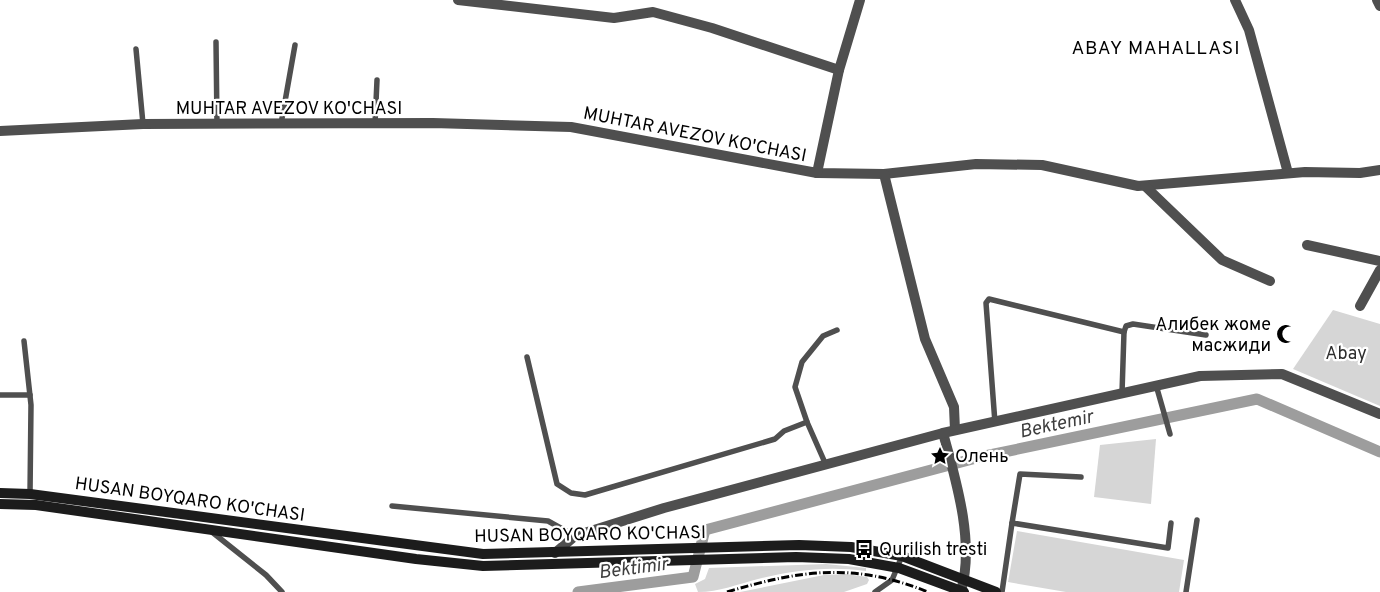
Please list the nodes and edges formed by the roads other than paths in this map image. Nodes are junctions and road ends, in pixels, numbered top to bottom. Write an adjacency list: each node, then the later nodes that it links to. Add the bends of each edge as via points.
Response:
1 (458, 0): 9 (street, via 614,18 653,12)
2 (860, 0): 9 (street)
3 (1235, 0): 18 (street, via 1249,30)
4 (1378, 0): 5 (street)
5 (1380, 6)
6 (216, 42): 12 (lane)
7 (295, 45): 13 (lane)
8 (136, 49): 11 (lane)
9 (839, 70): 17 (street)
10 (377, 80): 14 (lane)
11 (143, 124): 12 (street, MUHTAR AVEZOV KO'CHASI); 15 (street, MUHTAR AVEZOV KO'CHASI)
12 (217, 124): 13 (street, MUHTAR AVEZOV KO'CHASI)
13 (281, 124): 14 (street, MUHTAR AVEZOV KO'CHASI)
14 (375, 124): 17 (street, MUHTAR AVEZOV KO'CHASI, via 571,127)
15 (0, 131)
16 (1380, 170): 18 (street, MUHTAR AVEZOV KO'CHASI)
17 (817, 173): 19 (street, MUHTAR AVEZOV KO'CHASI)
18 (1288, 173): 20 (street, MUHTAR AVEZOV KO'CHASI)
19 (884, 174): 20 (street, MUHTAR AVEZOV KO'CHASI, via 976,164 1042,165); 38 (street, via 925,338 954,407)
20 (1145, 186): 24 (street, via 1222,260)
21 (1307, 245): 22 (street)
22 (1380, 261)
23 (1380, 270): 25 (street)
24 (1270, 281)
25 (1360, 306)
26 (837, 330): 36 (lane, via 823,336 802,362 795,387)
27 (1124, 332): 28 (lane, via 1126,326 1133,324); 32 (lane); 37 (lane, via 989,299 986,302)
28 (1206, 336)
29 (24, 341): 34 (lane)
30 (527, 357): 36 (lane, via 557,484 571,493 585,495 766,442)
31 (1156, 385): 32 (street); 35 (street, via 1200,376 1282,374); 40 (lane)
32 (1122, 393): 37 (street)
33 (0, 395): 34 (lane)
34 (30, 395): 44 (lane)
35 (1380, 414)
36 (807, 422): 41 (lane)
37 (995, 423): 38 (street)
38 (955, 430): 39 (street)
39 (943, 433): 41 (street); 56 (street, via 958,492 966,555)
40 (1170, 434)
41 (826, 464): 51 (street)
42 (1081, 477): 48 (lane, via 1020,474)
43 (0, 493): 44 (main road, HUSAN BOYQARO KO'CHASI)
44 (30, 494): 52 (main road, HUSAN BOYQARO KO'CHASI, via 484,554)
45 (0, 504): 50 (main road, HUSAN BOYQARO KO'CHASI)
46 (392, 506): 51 (lane, via 548,521)
47 (1197, 520): 62 (lane)
48 (1012, 523): 49 (lane, via 1168,548); 61 (lane)
49 (1171, 523)
50 (207, 528): 53 (main road, HUSAN BOYQARO KO'CHASI, via 482,566); 58 (lane, via 266,575)
51 (575, 536): 52 (street)
52 (555, 553): 53 (main road, HUSAN BOYQARO KO'CHASI)
53 (681, 554): 54 (main road, HUSAN BOYQARO KO'CHASI, via 722,547 826,545); 55 (main road, HUSAN BOYQARO KO'CHASI, via 722,559 823,557)
54 (902, 556): 55 (lane); 56 (main road, HUSAN BOYQARO KO'CHASI)
55 (899, 568): 57 (main road, HUSAN BOYQARO KO'CHASI); 59 (lane, via 892,580)
56 (964, 579): 57 (street); 60 (main road, HUSAN BOYQARO KO'CHASI)
57 (962, 591)
58 (282, 592)
59 (875, 592)
60 (996, 592)
61 (1002, 592)
62 (1186, 592)

